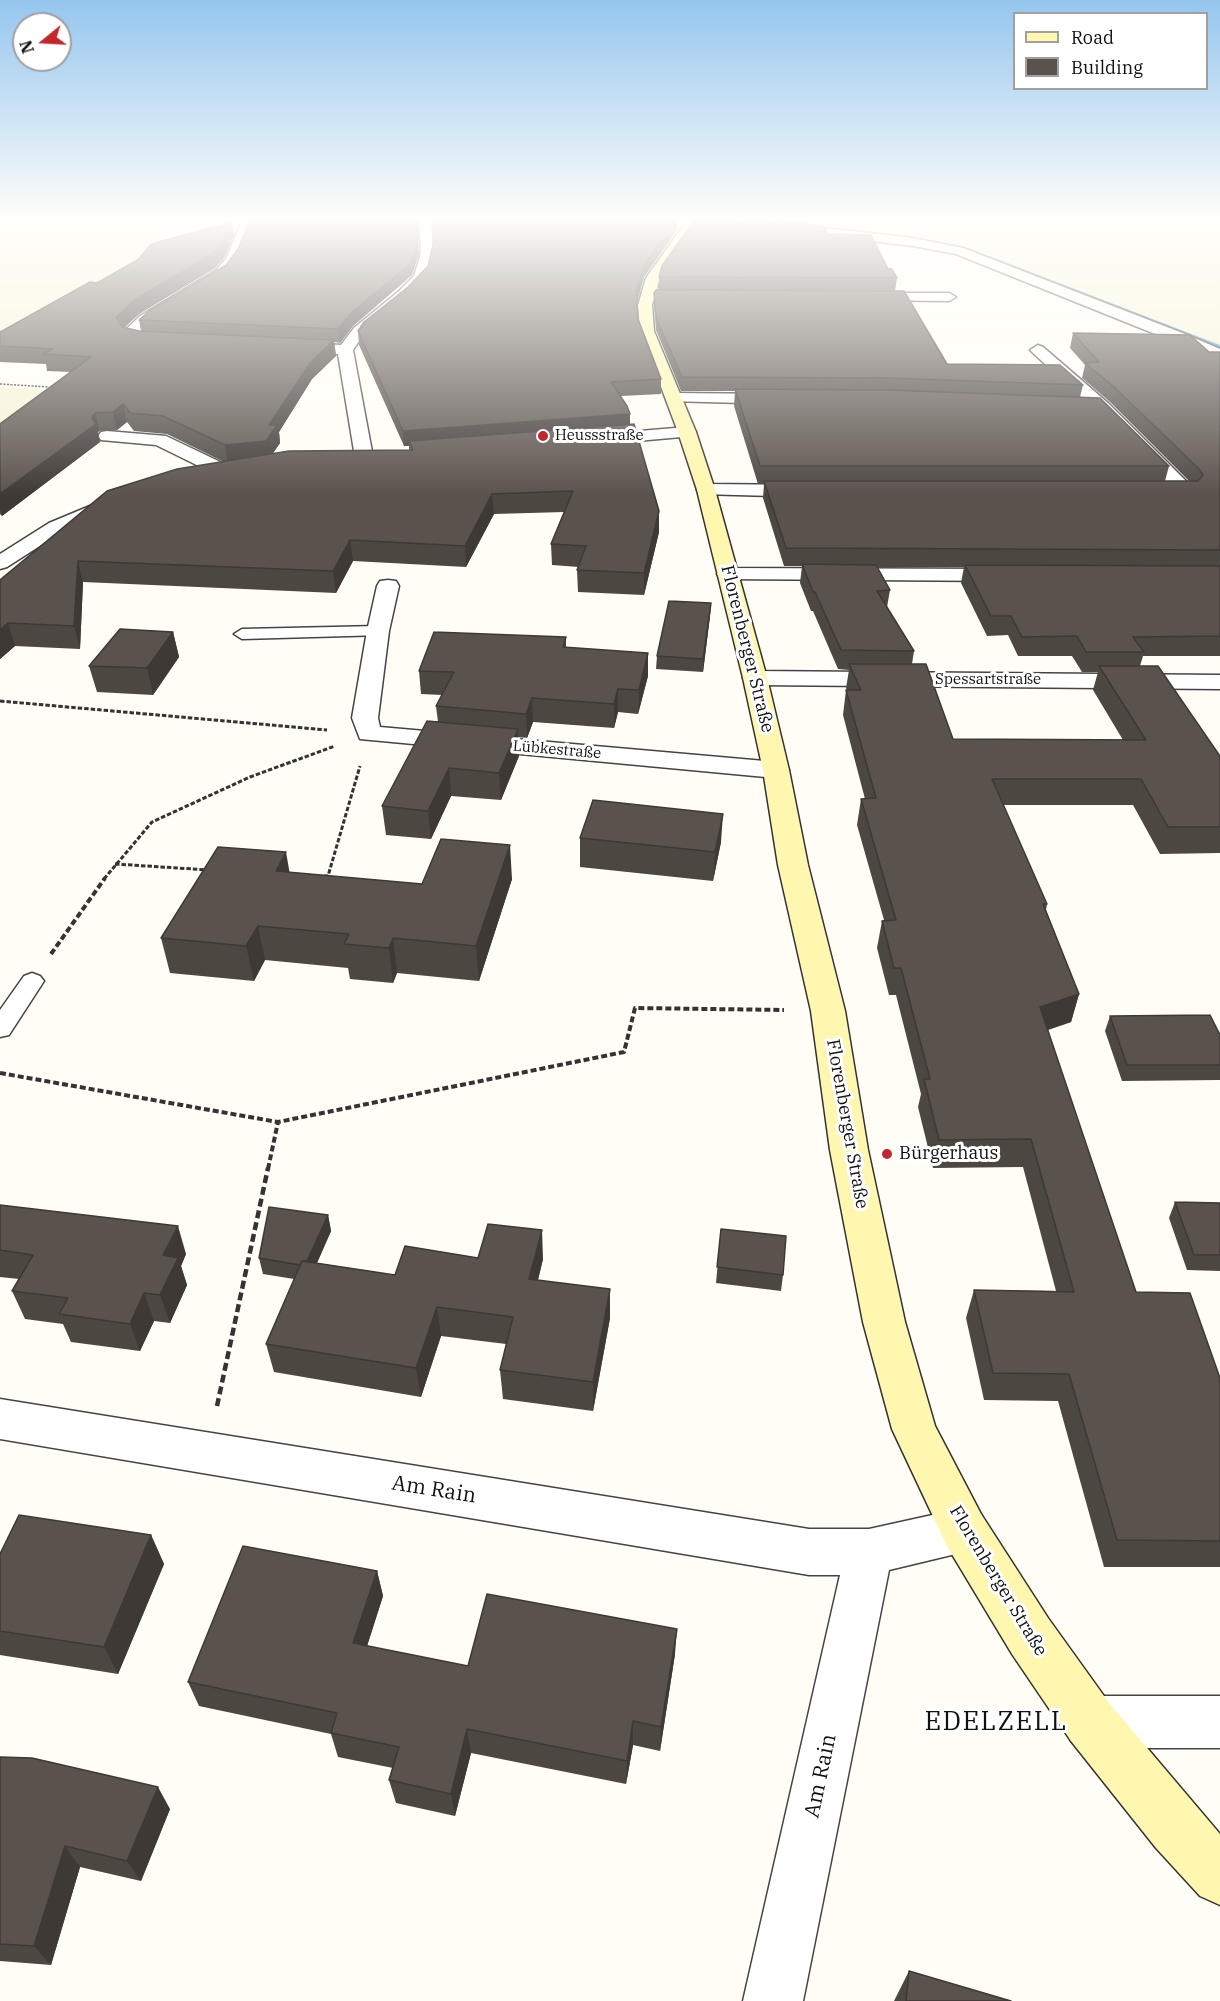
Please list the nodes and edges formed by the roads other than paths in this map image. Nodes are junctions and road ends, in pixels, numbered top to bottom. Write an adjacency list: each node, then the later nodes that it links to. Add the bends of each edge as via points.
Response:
1 (161, 309): 5 (street, via 128,334 142,341)
2 (385, 309): 7 (street, via 359,331)
3 (648, 309): 10 (street, Florenberger Straße, via 647,331)
4 (1109, 309): 9 (street)
5 (176, 343)
6 (278, 347): 7 (street)
7 (345, 350): 18 (street)
8 (1038, 350): 13 (street)
9 (1220, 355)
10 (674, 398): 11 (street); 14 (street, Florenberger Straße)
11 (792, 399)
12 (1079, 406): 13 (street)
13 (1102, 406): 25 (street, via 1186,492)
14 (687, 432): 16 (street); 23 (street, Florenberger Straße)
15 (107, 436): 21 (street, via 160,440)
16 (570, 441)
17 (387, 455): 18 (street)
18 (364, 457): 19 (street)
19 (341, 459)
20 (246, 469): 21 (street)
21 (226, 472): 22 (street)
22 (197, 478)
23 (706, 490): 24 (street); 28 (street, Florenberger Straße)
24 (829, 491)
25 (1163, 492)
26 (134, 495): 27 (street, via 56,527)
27 (0, 563)
28 (728, 574): 29 (street); 33 (street, Florenberger Straße)
29 (1031, 575)
30 (388, 586): 31 (street)
31 (378, 631): 32 (lane); 35 (street, Lübkestraße, via 365,718 369,734)
32 (242, 634)
33 (755, 678): 34 (street, Spessartstraße); 35 (street, Florenberger Straße)
34 (1220, 682)
35 (776, 770): 39 (street, Florenberger Straße, via 793,865 828,1011 849,1150 892,1355 914,1430)
36 (32, 981): 37 (lane)
37 (0, 1029)
38 (0, 1419): 40 (street, Am Rain, via 809,1552)
39 (964, 1530): 40 (street, Am Rain); 41 (street, Florenberger Straße)
40 (869, 1552): 44 (street, Am Rain)
41 (1090, 1722): 42 (street); 43 (street, Florenberger Straße)
42 (1220, 1722)
43 (1220, 1876)
44 (773, 2001)

